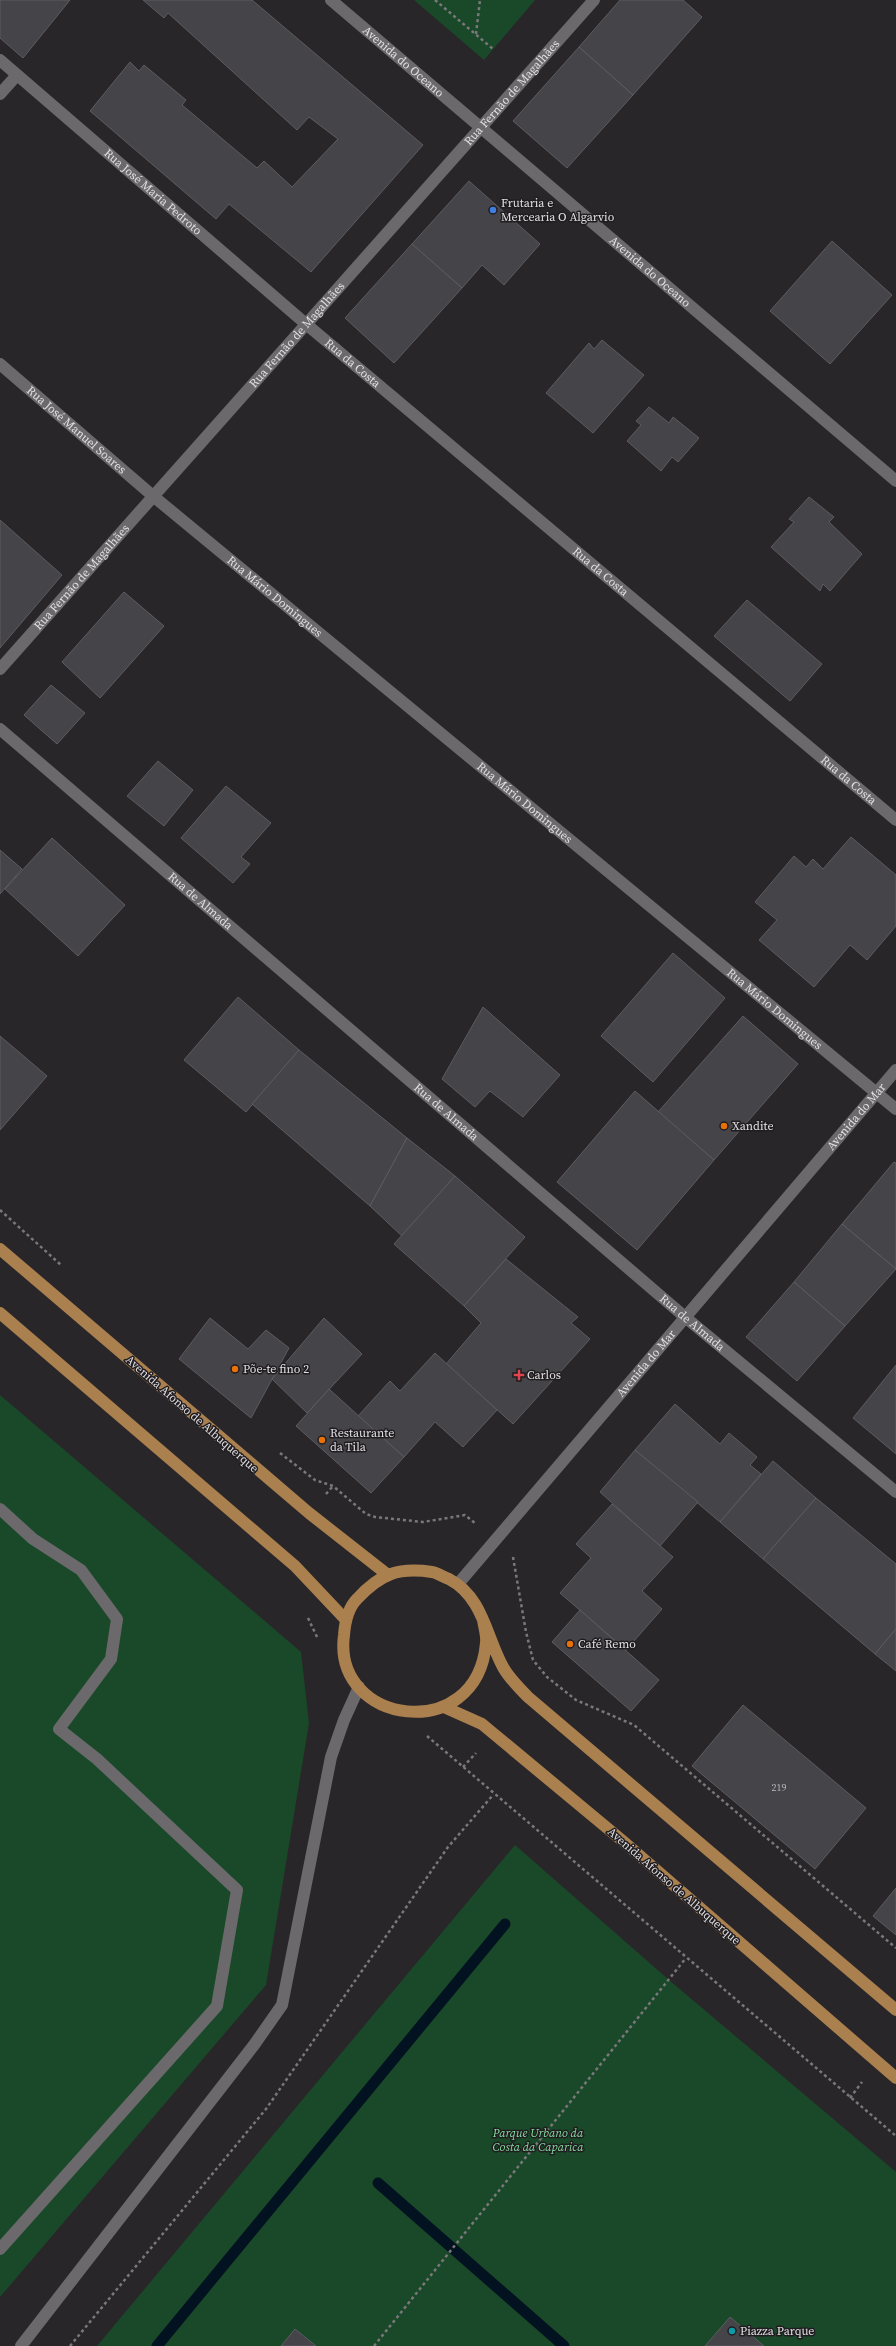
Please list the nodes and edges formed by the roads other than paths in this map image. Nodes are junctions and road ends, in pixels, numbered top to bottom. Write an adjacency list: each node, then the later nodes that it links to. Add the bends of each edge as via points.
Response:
1 (331, 0): 6 (street, Avenida do Oceano)
2 (594, 0): 6 (street, Rua Fernão de Magalhães)
3 (0, 60): 4 (street, Rua José Maria Pedroto)
4 (17, 75): 5 (street); 7 (street, Rua José Maria Pedroto)
5 (0, 94)
6 (481, 128): 7 (street, Rua Fernão de Magalhães); 9 (street, Avenida do Oceano)
7 (306, 324): 10 (street, Rua Fernão de Magalhães); 13 (street, Rua da Costa)
8 (0, 364): 10 (street, Rua José Manuel Soares)
9 (896, 481)
10 (153, 496): 11 (street, Rua Fernão de Magalhães); 15 (street, Rua Mário Domingues)
11 (0, 669)
12 (0, 729): 19 (street, Rua de Almada)
13 (896, 820)
14 (896, 1070): 15 (street, Avenida do Mar)
15 (877, 1092): 16 (street, Rua Mário Domingues); 19 (street, Avenida do Mar)
16 (896, 1109)
17 (0, 1249): 22 (main road, Avenida Afonso de Albuquerque, via 309,1513)
18 (0, 1314): 24 (main road, via 295,1566)
19 (685, 1317): 20 (street, Rua de Almada); 23 (street, Avenida do Mar)
20 (896, 1492)
21 (0, 1509): 30 (street, via 33,1539 81,1570 118,1619 111,1659 59,1728 98,1759 237,1890 217,2006)
22 (388, 1575): 23 (main road, via 412,1569 436,1573); 24 (main road, via 369,1586 354,1601)
23 (458, 1584): 25 (main road, via 474,1600)
24 (346, 1620): 26 (main road, via 342,1644 347,1667)
25 (483, 1620): 27 (main road, via 486,1642 483,1664 474,1682); 28 (main road, via 503,1667 540,1709)
26 (359, 1687): 27 (main road, via 376,1702 398,1711 421,1713); 31 (street, via 331,1757 282,2005 254,2045)
27 (444, 1707): 29 (main road, Avenida Afonso de Albuquerque, via 482,1724 624,1842)
28 (896, 2010)
29 (896, 2078)
30 (0, 2249)
31 (21, 2346)

